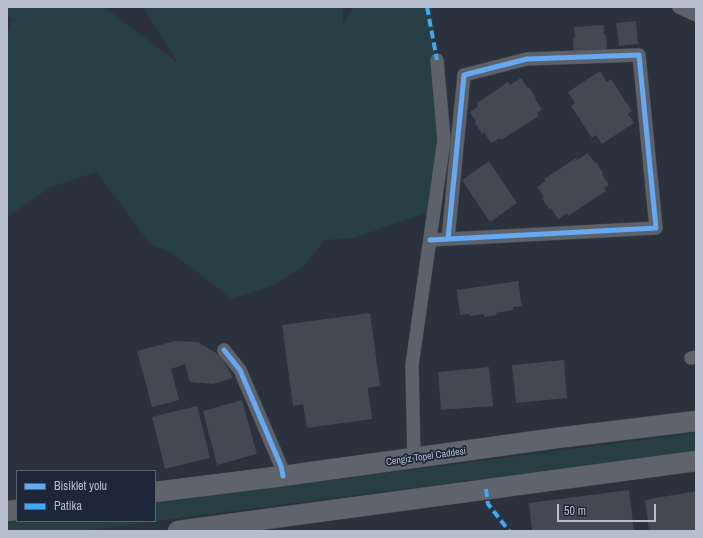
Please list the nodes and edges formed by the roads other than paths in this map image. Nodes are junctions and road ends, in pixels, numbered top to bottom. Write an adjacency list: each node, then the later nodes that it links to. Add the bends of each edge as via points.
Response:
1 (679, 7): 2 (street)
2 (696, 15)
3 (437, 60): 5 (street, via 444,140)
4 (448, 239): 4 (street, via 656,228 639,55 527,59 464,75); 5 (street)
5 (430, 240): 8 (street, via 412,365)
6 (224, 350): 10 (street, via 240,370)
7 (696, 421): 8 (main road, Cengiz Topel Caddesi)
8 (414, 458): 10 (main road, Cengiz Topel Caddesi)
9 (696, 461): 12 (main road)
10 (283, 476): 11 (main road, Cengiz Topel Caddesi)
11 (156, 492)
12 (178, 531)

